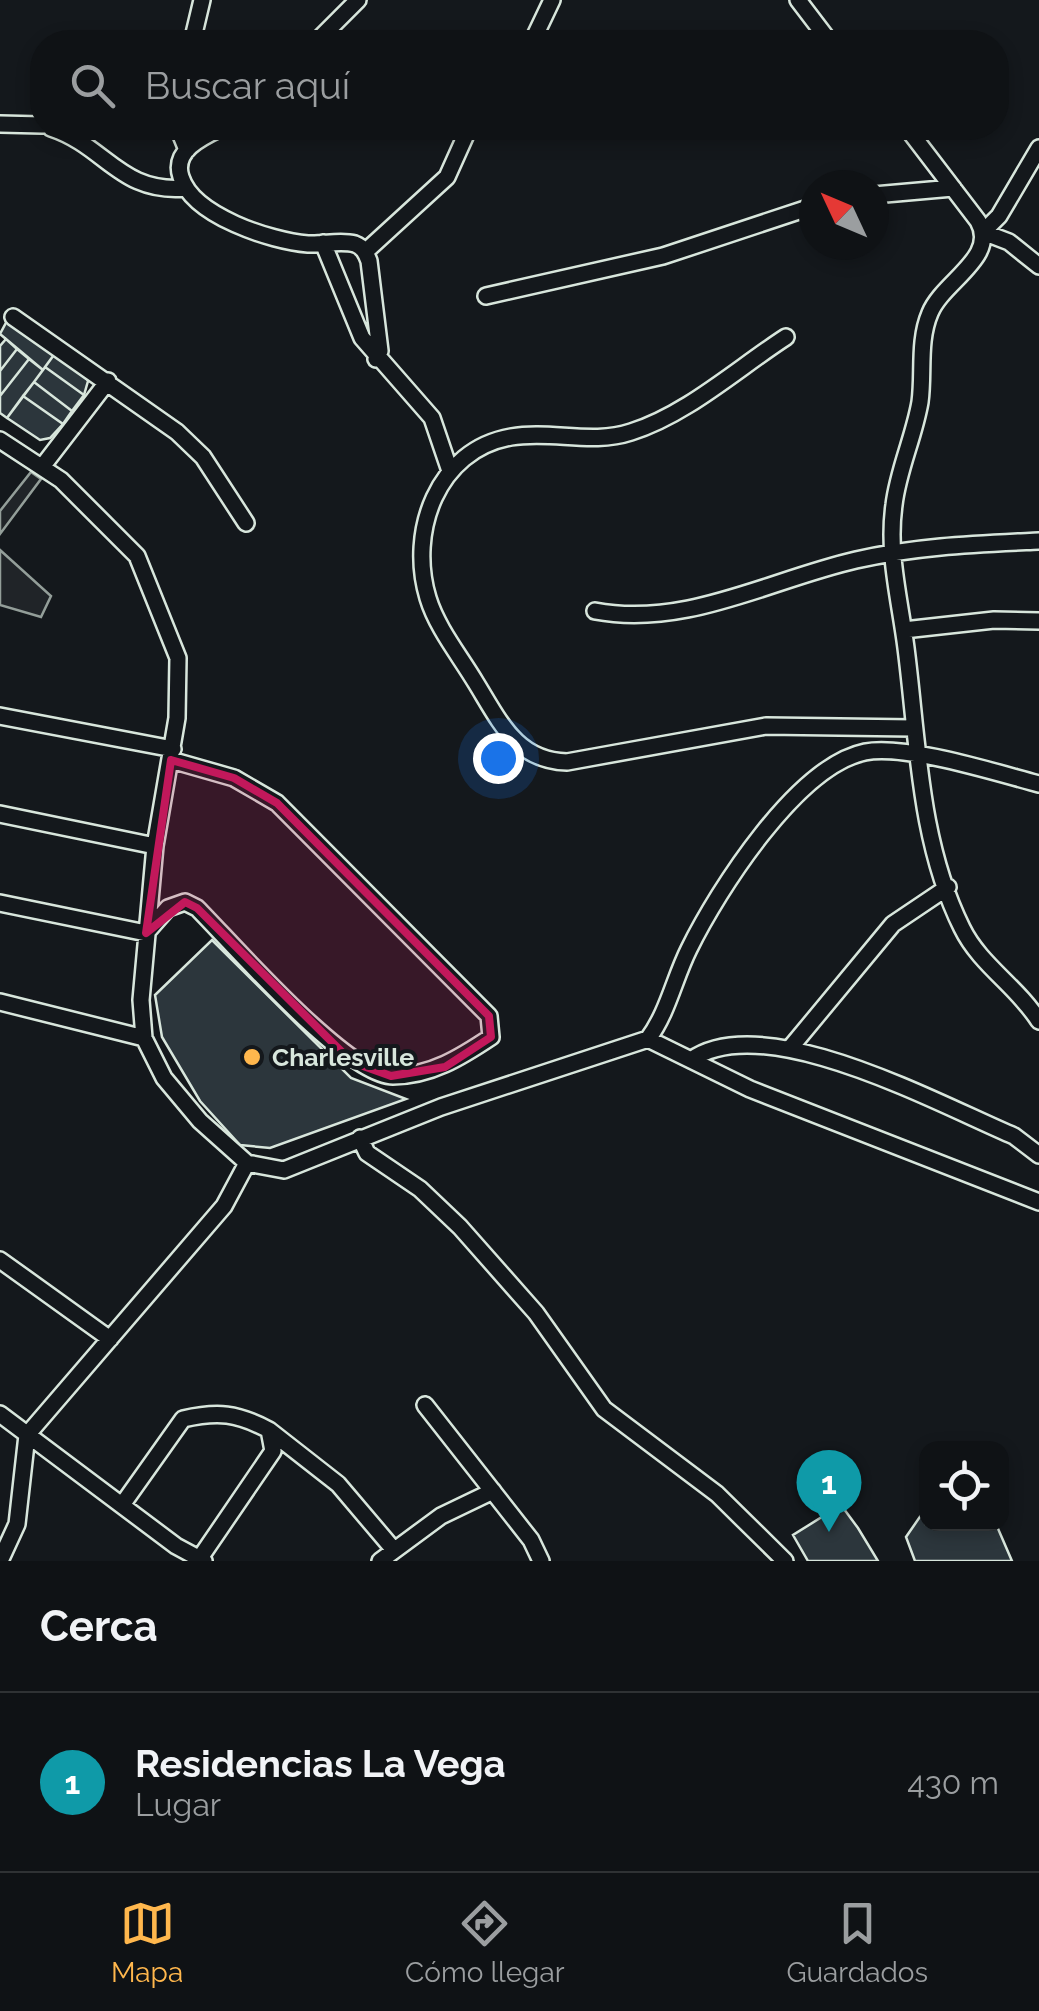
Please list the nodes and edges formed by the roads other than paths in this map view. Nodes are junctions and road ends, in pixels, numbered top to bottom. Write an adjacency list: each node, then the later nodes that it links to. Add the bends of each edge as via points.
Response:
1 (202, 0): 5 (street)
2 (358, 0): 6 (street)
3 (552, 0): 7 (street)
4 (798, 0): 8 (street)
5 (195, 30)
6 (328, 30)
7 (538, 30)
8 (821, 30)
9 (0, 124): 10 (street)
10 (30, 125)
11 (79, 140): 18 (street, via 130,180)
12 (183, 140): 17 (street)
13 (202, 140): 17 (street)
14 (464, 140): 24 (street, via 447,177)
15 (916, 140): 19 (street)
16 (1039, 148): 22 (street)
17 (187, 150): 18 (street, via 179,168)
18 (186, 188): 23 (street, via 240,226)
19 (953, 188): 20 (street); 22 (street)
20 (889, 194)
21 (799, 211): 26 (street, via 663,256)
22 (984, 232): 25 (street); 36 (street, via 980,255 947,285 925,327 920,402 896,487)
23 (323, 244): 24 (street, via 353,244); 29 (street)
24 (366, 252): 29 (street)
25 (1039, 266)
26 (486, 296)
27 (14, 317): 30 (street)
28 (786, 337): 33 (street, via 640,429 597,438 510,437 474,450)
29 (376, 358): 33 (street, via 432,418)
30 (108, 381): 32 (street); 34 (street, via 203,457)
31 (0, 440): 32 (street)
32 (42, 467): 42 (street, via 137,556 157,596 178,658)
33 (450, 471): 41 (street, via 431,502 424,532 428,599 494,712 534,757 567,762 766,726)
34 (246, 523)
35 (1039, 541): 36 (street)
36 (891, 552): 37 (street, via 670,612); 39 (street)
37 (595, 611)
38 (1039, 621): 39 (street)
39 (904, 630): 41 (street)
40 (0, 716): 42 (street)
41 (912, 728): 43 (street)
42 (172, 755): 46 (street); 49 (street, via 277,803 489,1016 491,1037 445,1067 390,1076 352,1062 197,908 186,902 168,908)
43 (916, 756): 44 (street); 47 (street); 54 (street, via 867,751 842,761 784,809 690,946)
44 (1039, 784)
45 (0, 814): 46 (street)
46 (154, 846): 49 (street)
47 (948, 887): 50 (street, via 968,940); 55 (street, via 893,924)
48 (0, 902): 49 (street)
49 (146, 933): 53 (street)
50 (1032, 999): 52 (street)
51 (0, 1002): 53 (street)
52 (1039, 1021)
53 (144, 1038): 59 (street, via 188,1107)
54 (648, 1039): 56 (street); 57 (street)
55 (791, 1048): 56 (street, via 726,1045); 58 (street, via 1007,1133)
56 (691, 1060): 60 (street, via 750,1090)
57 (360, 1138): 59 (street, via 284,1170); 75 (street, via 367,1154 420,1189 460,1227 536,1313 604,1409 717,1494)
58 (1039, 1155)
59 (248, 1163): 62 (street, via 224,1206)
60 (1039, 1202)
61 (0, 1260): 62 (street)
62 (110, 1339): 66 (street)
63 (425, 1405): 67 (street)
64 (0, 1414): 66 (street)
65 (269, 1430): 68 (street, via 227,1413 183,1420); 69 (street, via 338,1484); 71 (street, via 273,1451)
66 (27, 1435): 68 (street); 72 (street, via 16,1524)
67 (493, 1491): 69 (street, via 441,1516); 74 (street)
68 (122, 1506): 70 (street)
69 (394, 1550): 73 (street)
70 (172, 1554): 71 (street)
71 (202, 1560)
72 (0, 1561)
73 (380, 1561)
74 (542, 1561)
75 (785, 1561)

